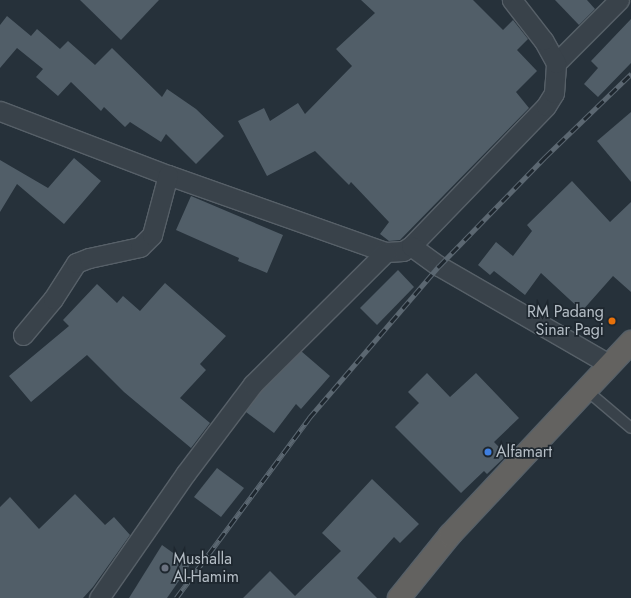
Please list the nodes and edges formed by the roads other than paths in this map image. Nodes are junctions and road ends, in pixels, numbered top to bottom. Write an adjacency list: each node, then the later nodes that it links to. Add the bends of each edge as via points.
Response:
1 (512, 0): 3 (street, via 543,40)
2 (619, 0): 3 (street)
3 (556, 63): 6 (street, via 554,93 546,106)
4 (0, 110): 5 (street)
5 (168, 175): 7 (street); 8 (street, via 152,234 140,246 76,263 52,299)
6 (411, 246): 7 (street, via 403,251); 10 (street, via 439,266)
7 (386, 252): 13 (street, via 254,384 186,473)
8 (23, 335)
9 (631, 342): 10 (highway)
10 (608, 364): 11 (highway)
11 (586, 389): 12 (lane); 14 (highway, via 450,535)
12 (631, 428)
13 (99, 598)
14 (399, 598)

